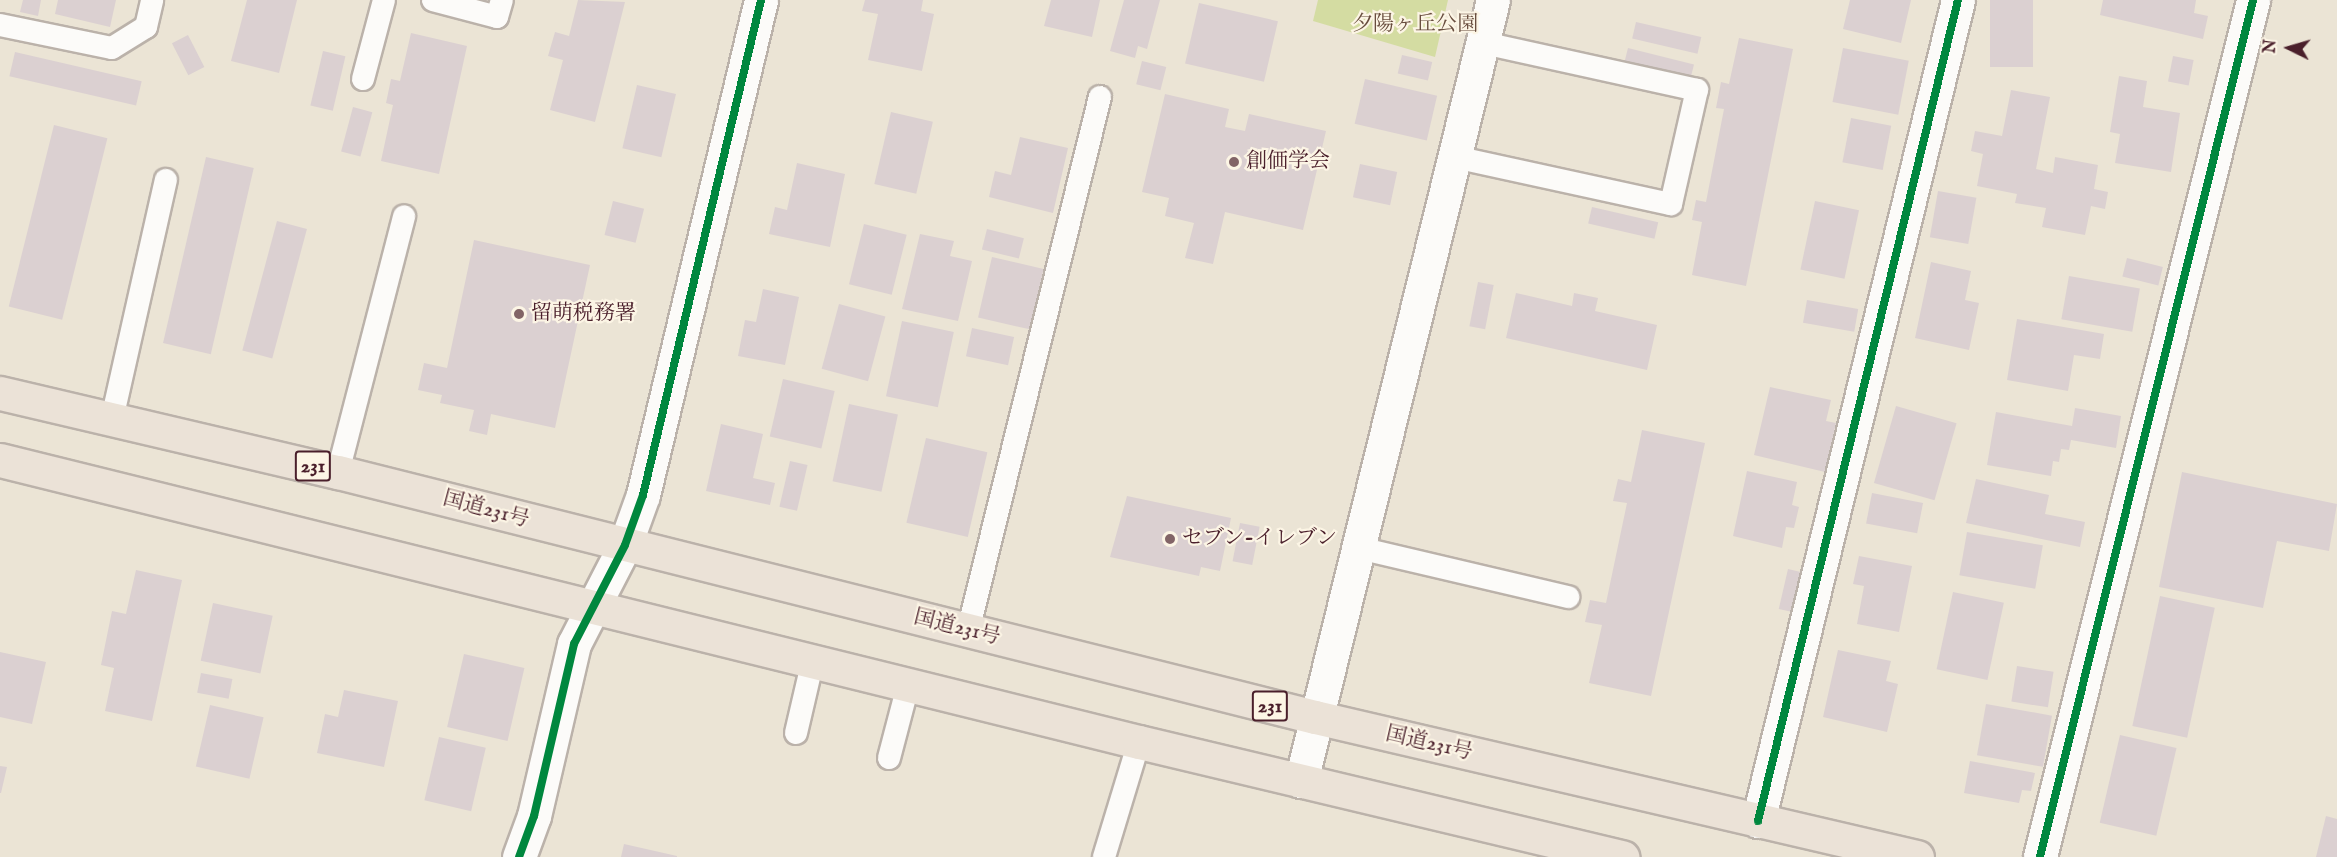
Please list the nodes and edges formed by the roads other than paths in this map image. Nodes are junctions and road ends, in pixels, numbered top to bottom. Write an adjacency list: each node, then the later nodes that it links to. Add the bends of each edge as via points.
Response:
1 (152, 0): 9 (lane, via 146,27 112,48)
2 (384, 0): 11 (lane)
3 (433, 0): 4 (lane, via 497,17)
4 (502, 0)
5 (761, 0): 20 (street, via 642,495)
6 (1493, 0): 10 (street)
7 (1958, 0): 32 (street)
8 (2253, 0): 37 (street)
9 (0, 25)
10 (1483, 43): 13 (street); 13 (lane, via 1697,90 1671,204)
11 (363, 79)
12 (1100, 97): 24 (lane)
13 (1455, 157): 21 (street)
14 (166, 180): 17 (lane)
15 (404, 216): 19 (lane)
16 (0, 393): 17 (highway, 国道231号 / 231)
17 (112, 419): 19 (highway, 国道231号 / 231)
18 (0, 460): 23 (highway)
19 (338, 472): 20 (highway, 国道231号 / 231)
20 (625, 545): 23 (street); 24 (highway, 国道231号 / 231)
21 (1359, 548): 22 (lane); 27 (street)
22 (1568, 597)
23 (593, 607): 25 (highway); 33 (street, via 574,644 534,816)
24 (968, 631): 27 (highway, 国道231号 / 231)
25 (813, 660): 26 (highway); 28 (lane)
26 (909, 682): 29 (highway); 30 (lane)
27 (1315, 717): 31 (street); 32 (highway, 国道231号 / 231)
28 (796, 733)
29 (1139, 742): 31 (highway); 34 (lane)
30 (889, 758)
31 (1301, 781): 35 (highway)
32 (1758, 821): 36 (highway, 国道231号 / 231)
33 (519, 857)
34 (1104, 857)
35 (1623, 857)
36 (1917, 857)
37 (2040, 857)

